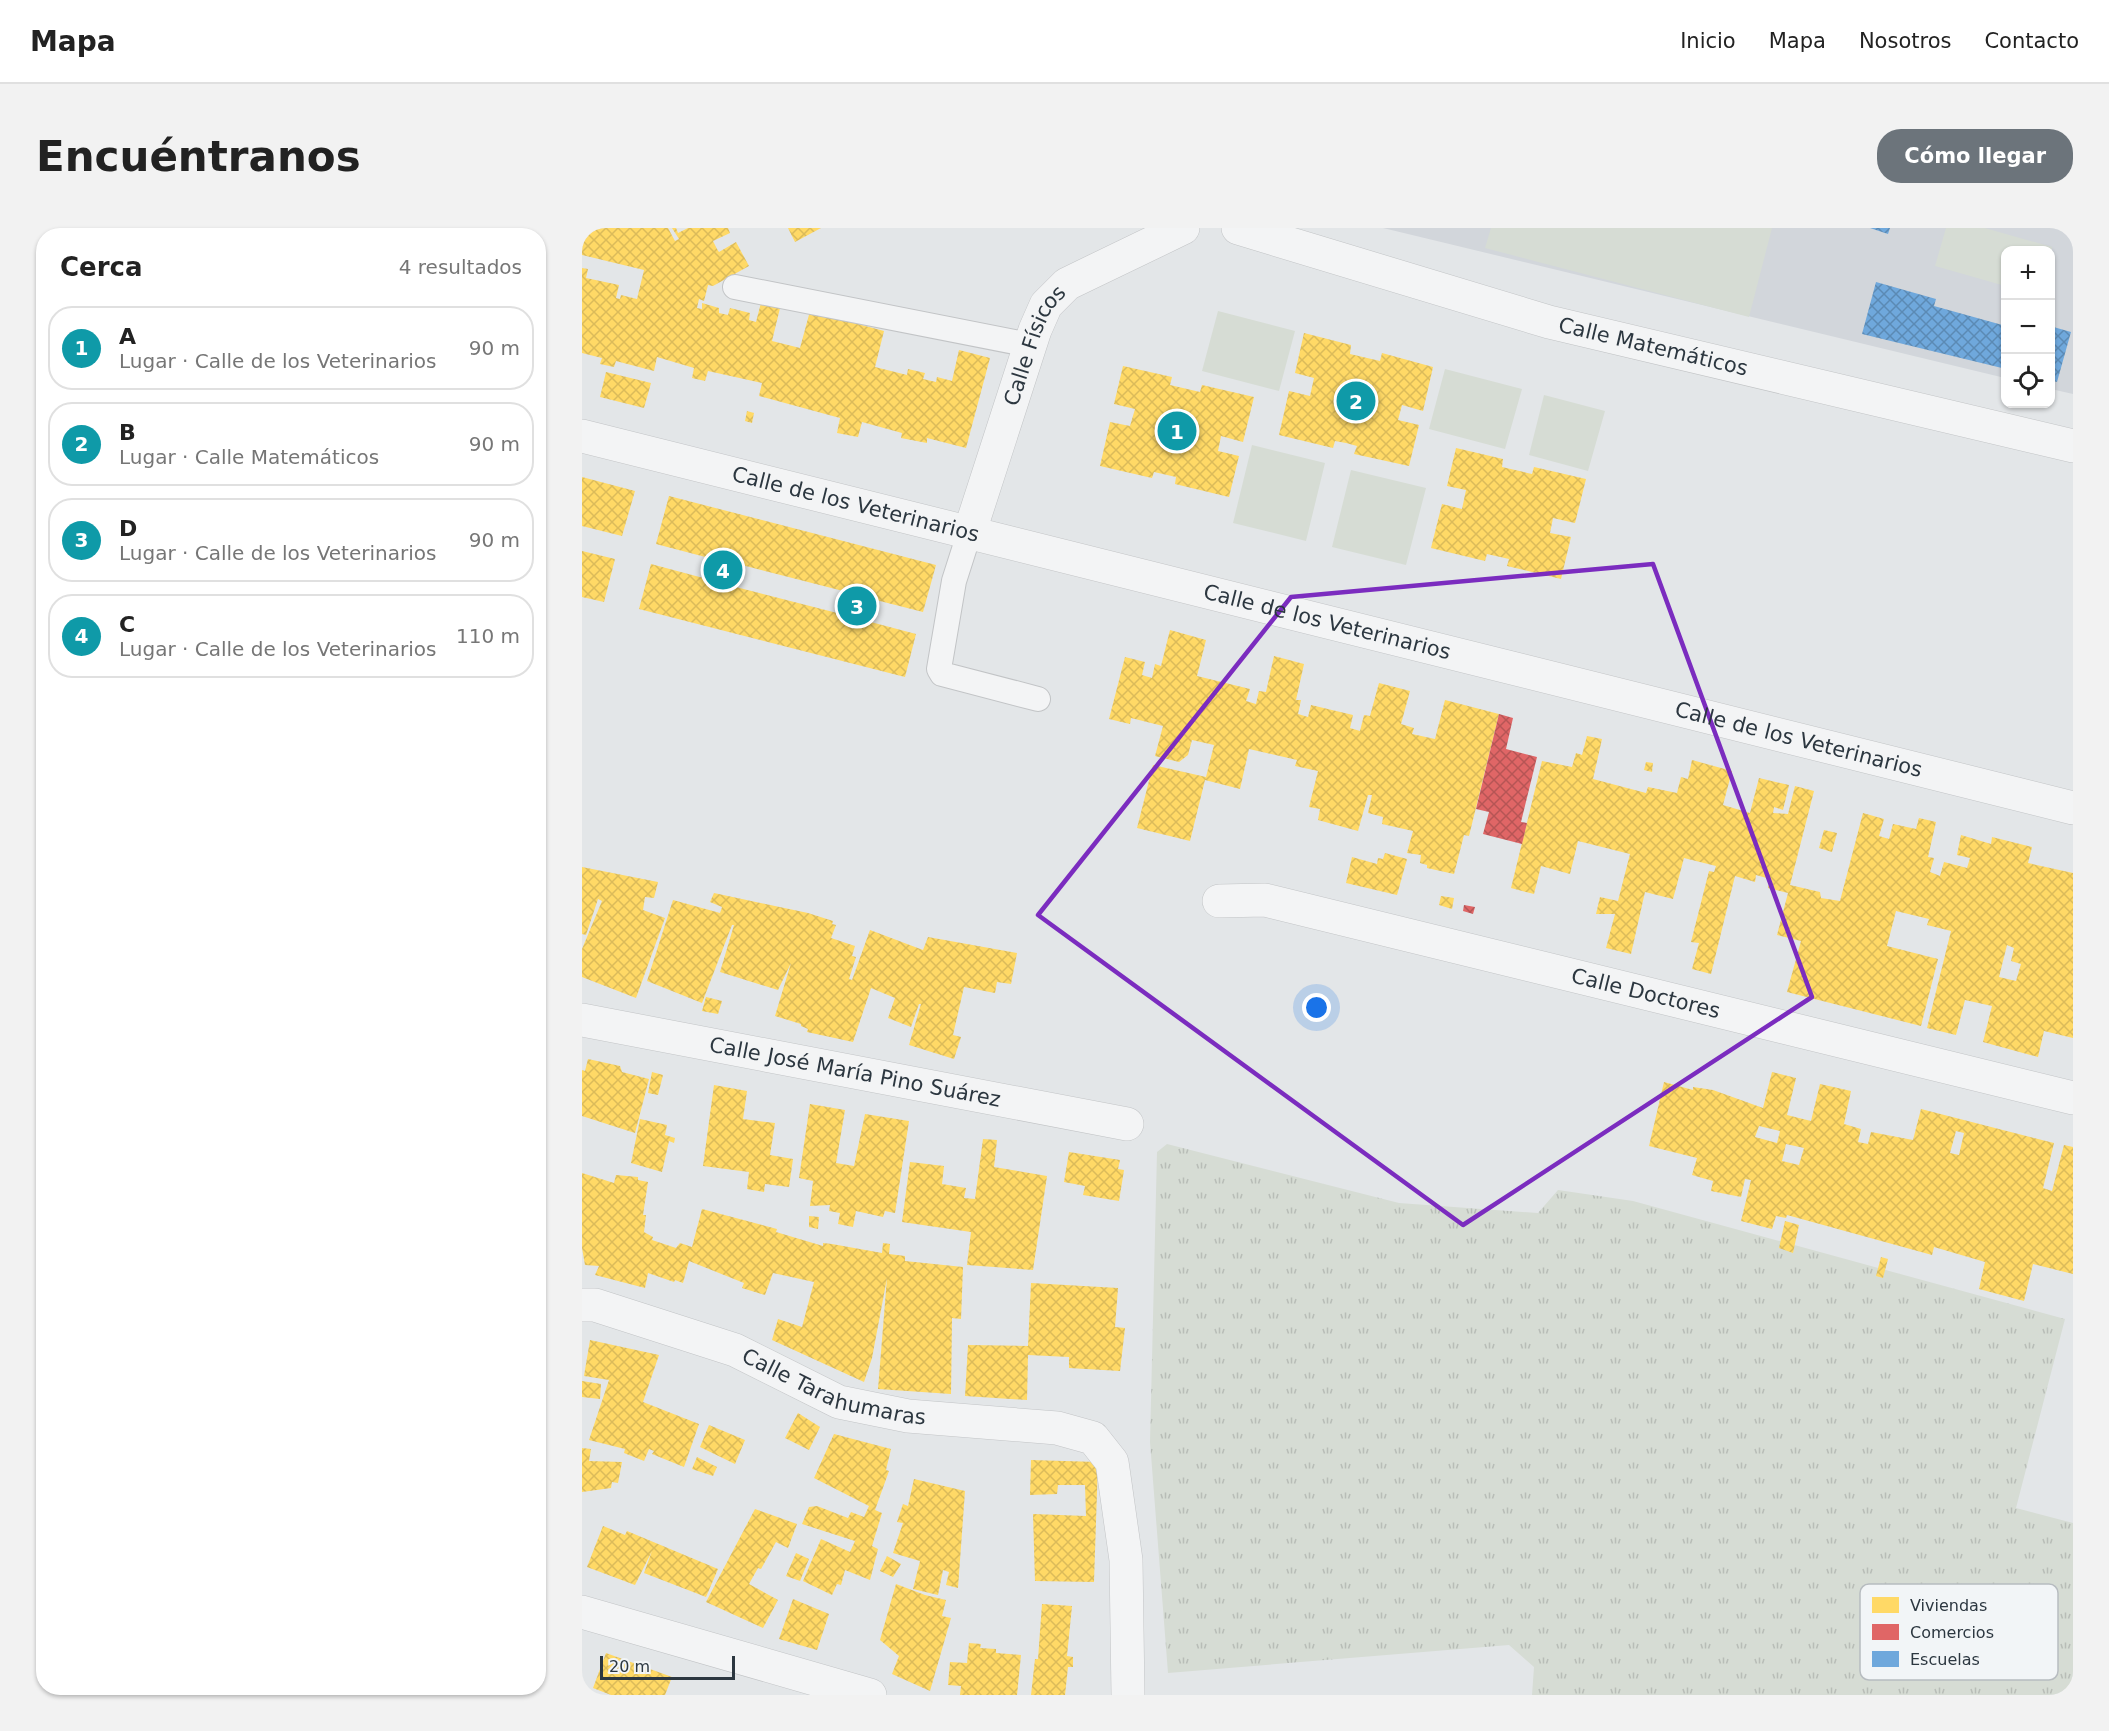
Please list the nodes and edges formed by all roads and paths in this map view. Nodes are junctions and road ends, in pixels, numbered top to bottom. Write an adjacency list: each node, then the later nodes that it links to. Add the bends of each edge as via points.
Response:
1 (1183, 228): 4 (street, Calle Físicos, via 1067,284 1046,305)
2 (1238, 228): 6 (street, Calle Matemáticos, via 1549,322)
3 (735, 287): 4 (lane)
4 (1030, 345): 7 (street, Calle Físicos)
5 (582, 436): 7 (street, Calle de los Veterinarios)
6 (2073, 446)
7 (969, 534): 8 (lane, via 954,581 939,669 942,674); 9 (street, Calle de los Veterinarios)
8 (1038, 699)
9 (2073, 808)
10 (1219, 901): 12 (street, Calle Doctores, via 1265,900)
11 (582, 1020): 13 (street, Calle José María Pino Suárez)
12 (2073, 1098)
13 (1127, 1124)
14 (582, 1305): 17 (street, Calle Tarahumaras, via 595,1305 735,1350 839,1402 908,1416 1057,1428 1093,1438 1112,1462 1124,1549)
15 (582, 1612): 16 (street)
16 (870, 1695)
17 (1128, 1695)

